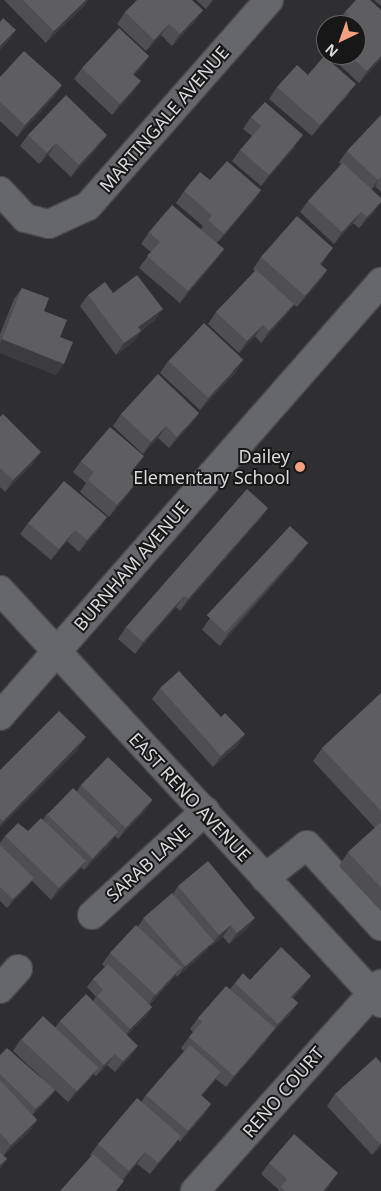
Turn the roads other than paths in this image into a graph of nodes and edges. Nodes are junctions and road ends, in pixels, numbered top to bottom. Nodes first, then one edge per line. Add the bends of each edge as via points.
1 (269, 0) edge
2 (0, 191) edge
3 (381, 282) edge
4 (0, 590) edge
5 (56, 652) junction
6 (0, 716) edge
7 (205, 811) junction
8 (265, 878) junction
9 (92, 915) dead end
10 (381, 926) edge
11 (18, 969) dead end
12 (0, 989) edge
13 (378, 993) edge
14 (195, 1191) edge

1 - 2 street, MARTINGALE AVENUE via 88,206 70,218 49,224 25,218
3 - 5 street, BURNHAM AVENUE
4 - 5 street, EAST RENO AVENUE
5 - 6 street, BURNHAM AVENUE
5 - 7 street, EAST RENO AVENUE
7 - 8 street, EAST RENO AVENUE
7 - 9 street, SARAB LANE
8 - 10 street via 307,845
8 - 13 street, EAST RENO AVENUE
11 - 12 street
13 - 14 street, RENO COURT

